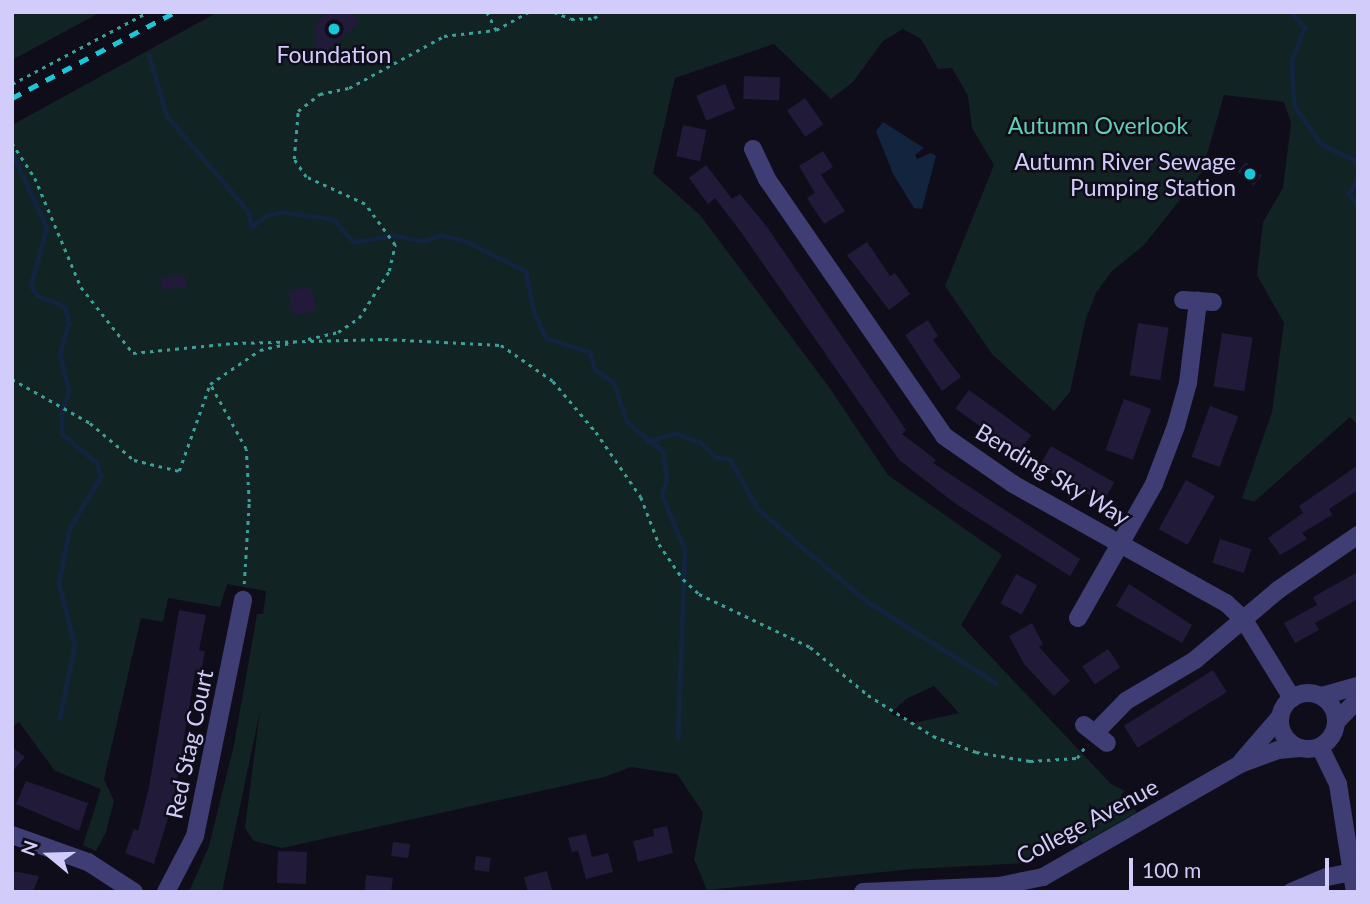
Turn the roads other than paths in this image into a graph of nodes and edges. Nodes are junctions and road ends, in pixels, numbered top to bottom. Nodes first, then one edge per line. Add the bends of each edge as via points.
1 (753, 149) dead end
2 (1198, 301) dead end
3 (1358, 535) edge
4 (1122, 543) junction
5 (243, 600) road end
6 (1079, 618) dead end
7 (1244, 620) junction
8 (1358, 686) edge
9 (1322, 696) junction
10 (1292, 698) junction
11 (1358, 699) edge
12 (1280, 717) junction
13 (1337, 722) junction
14 (1095, 734) road end
15 (1320, 747) junction
16 (1300, 748) junction
17 (1240, 764) junction
18 (12, 835) edge
19 (1353, 872) junction
20 (134, 892) edge
21 (166, 892) edge
22 (863, 892) edge
23 (1292, 892) edge
24 (1355, 892) edge

1 - 4 street, Bending Sky Way via 766,179 944,436 981,465
2 - 4 street via 1188,383 1176,426 1154,484
3 - 7 street via 1278,590
4 - 6 street
4 - 7 street, Bending Sky Way via 1198,584
5 - 21 street, Red Stag Court via 195,836
7 - 10 street, Bending Sky Way
7 - 14 street via 1195,660 1126,701
8 - 9 street
9 - 10 street via 1305,693
9 - 13 street via 1330,702
10 - 12 street, College Avenue
11 - 13 street
12 - 16 street via 1282,730
12 - 17 street, College Avenue
13 - 15 street via 1335,732
15 - 16 street, College Avenue
15 - 19 street via 1338,784
16 - 17 street, College Avenue via 1278,750
17 - 22 street, College Avenue via 1043,877 999,886
18 - 20 street via 88,862
19 - 23 street
19 - 24 street

